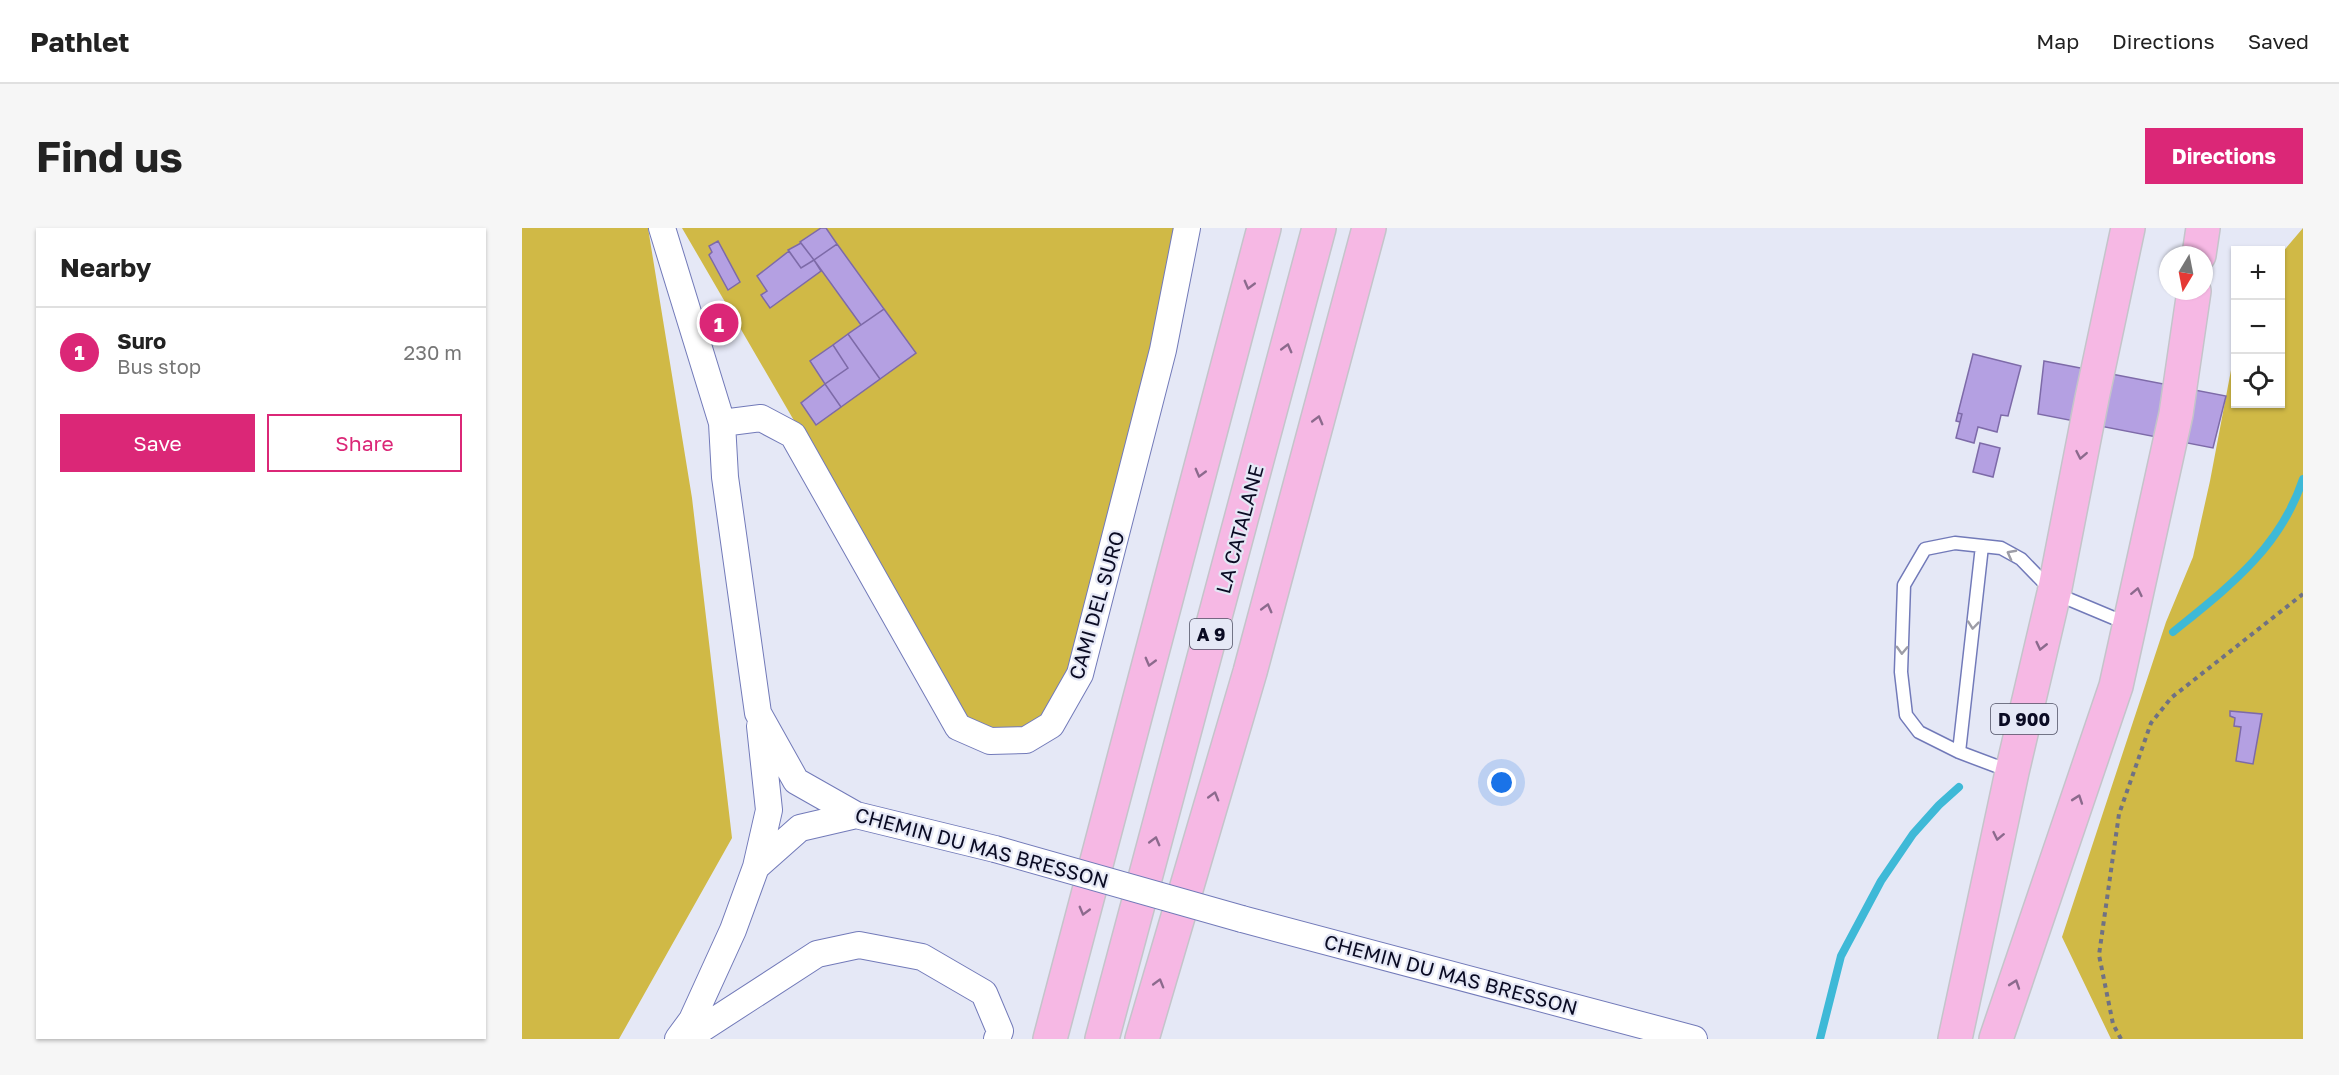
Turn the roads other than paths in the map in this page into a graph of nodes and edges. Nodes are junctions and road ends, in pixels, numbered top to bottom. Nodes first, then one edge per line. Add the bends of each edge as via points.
1 (662, 228) edge
2 (1187, 228) edge
3 (1264, 228) edge
4 (1319, 228) edge
5 (1369, 228) edge
6 (2116, 228) edge
7 (2128, 228) edge
8 (2188, 228) edge
9 (2203, 228) edge
10 (2187, 246) edge
11 (2200, 246) edge
12 (2183, 300) edge
13 (2193, 300) edge
14 (2092, 398) junction
15 (2176, 414) junction
16 (722, 423) junction
17 (1982, 546) junction
18 (2054, 593) junction
19 (2130, 625) junction
20 (758, 713) junction
21 (1959, 752) junction
22 (2012, 772) junction
23 (856, 815) junction
24 (756, 867) junction
25 (678, 1039) edge
26 (686, 1039) edge
27 (997, 1039) edge
28 (1050, 1039) edge
29 (1102, 1039) edge
30 (1142, 1039) edge
31 (1694, 1039) edge
32 (1955, 1039) edge
33 (1996, 1039) edge

1 - 16 street, CHEMIN DU MAS BRESSON
2 - 16 street, CAMI DEL SURO via 1163,350 1080,674 1051,725 1026,740 990,741 958,727 793,435 761,418
3 -> 28 highway, A 9
29 -> 4 highway, LA CATALANE / A 9
30 -> 5 highway via 1250,672
6 - 14 highway
7 - 14 highway
8 - 10 highway
9 - 11 highway
12 - 15 highway
13 - 15 highway
14 -> 18 highway, D 900
19 -> 15 highway
16 - 20 street, CHEMIN DU MAS BRESSON via 725,477
18 -> 17 lane via 2021,559 2001,548
17 -> 21 lane
17 -> 21 lane via 1954,543 1925,549 1904,585 1901,672 1906,715 1919,732
18 - 19 lane
18 -> 22 highway, D 900
33 -> 19 highway via 2116,686
20 - 23 street, CHEMIN DU MAS BRESSON via 796,781
20 - 24 street via 769,810
21 - 22 lane
22 -> 32 highway, D 900
23 - 24 street via 800,828
23 - 31 street, CHEMIN DU MAS BRESSON, bridge
24 - 25 street via 733,930 692,1020
26 - 27 street via 817,954 859,945 922,957 984,993 1000,1031

